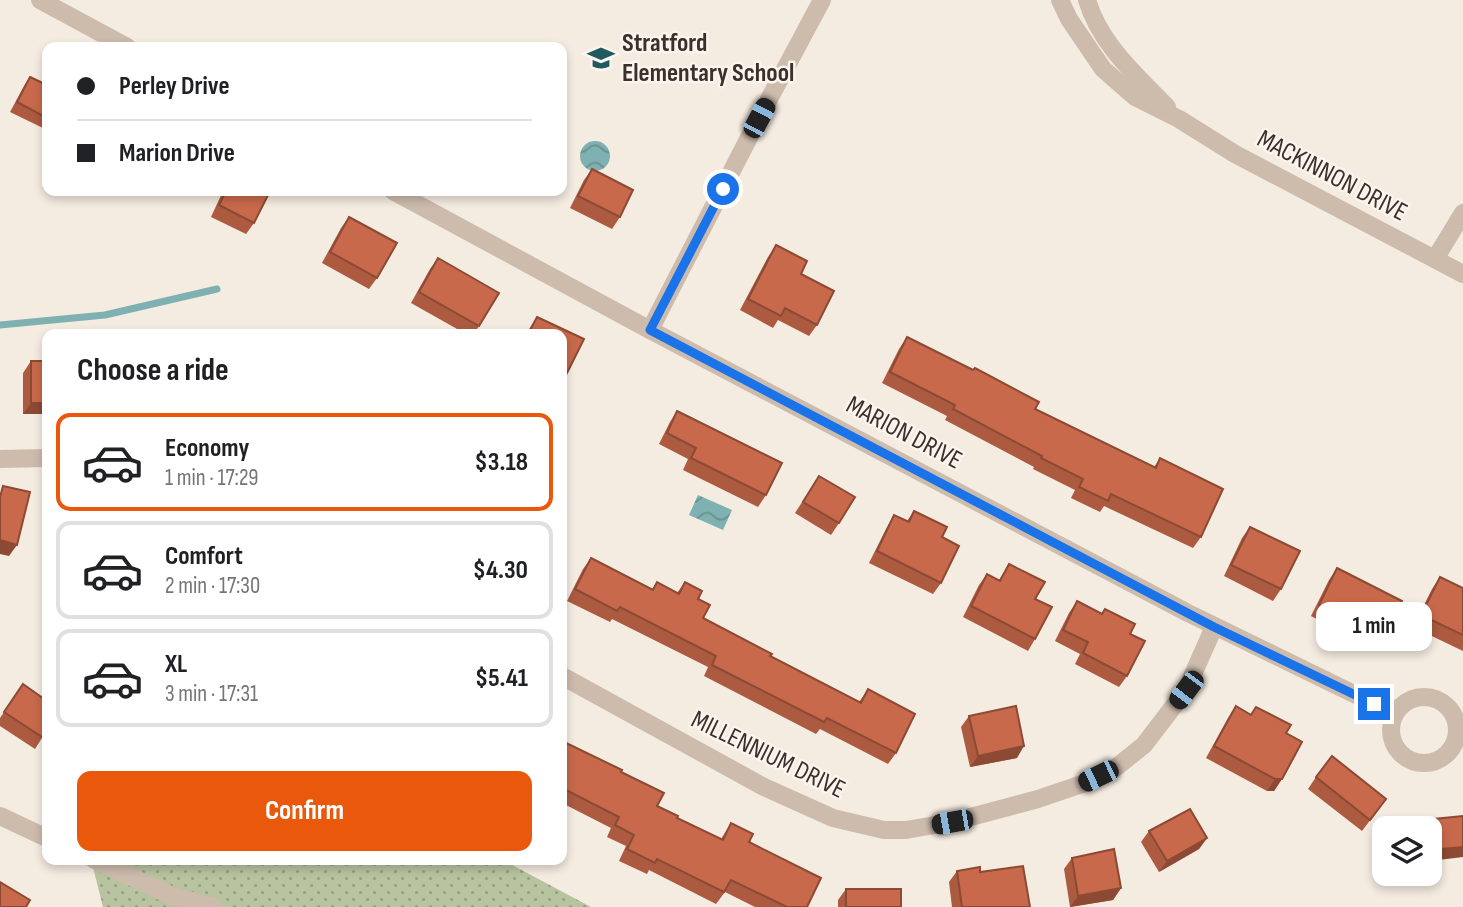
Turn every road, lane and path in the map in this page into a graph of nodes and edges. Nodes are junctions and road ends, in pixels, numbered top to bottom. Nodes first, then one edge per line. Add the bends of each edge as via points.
1 (40, 0) edge
2 (822, 0) edge
3 (1060, 0) edge
4 (1087, 0) edge
5 (814, 8) edge
6 (118, 42) edge
7 (1179, 119) junction
8 (402, 196) edge
9 (1463, 213) edge
10 (1434, 259) junction
11 (1463, 274) edge
12 (650, 330) junction
13 (42, 458) edge
14 (0, 459) edge
15 (1214, 627) junction
16 (567, 679) edge
17 (1395, 714) dead end
18 (0, 816) edge
19 (42, 836) edge
20 (106, 865) edge
21 (214, 907) edge

1 - 6 street
2 - 5 street
3 - 7 street, MACKINNON DRIVE via 1103,69 1135,97
4 - 7 street, MACKINNON DRIVE via 1107,42
5 - 12 street
7 - 10 street, MACKINNON DRIVE via 1235,154
8 - 12 street, MARION DRIVE
9 - 10 street
10 - 11 street, MACKINNON DRIVE
12 - 15 street, MARION DRIVE
13 - 14 street
15 - 16 street, MILLENNIUM DRIVE via 1186,690 1144,745 1114,769 1038,799 906,830 884,830 833,818 764,787
15 - 17 street, MARION DRIVE
18 - 19 street
20 - 21 street via 172,896

